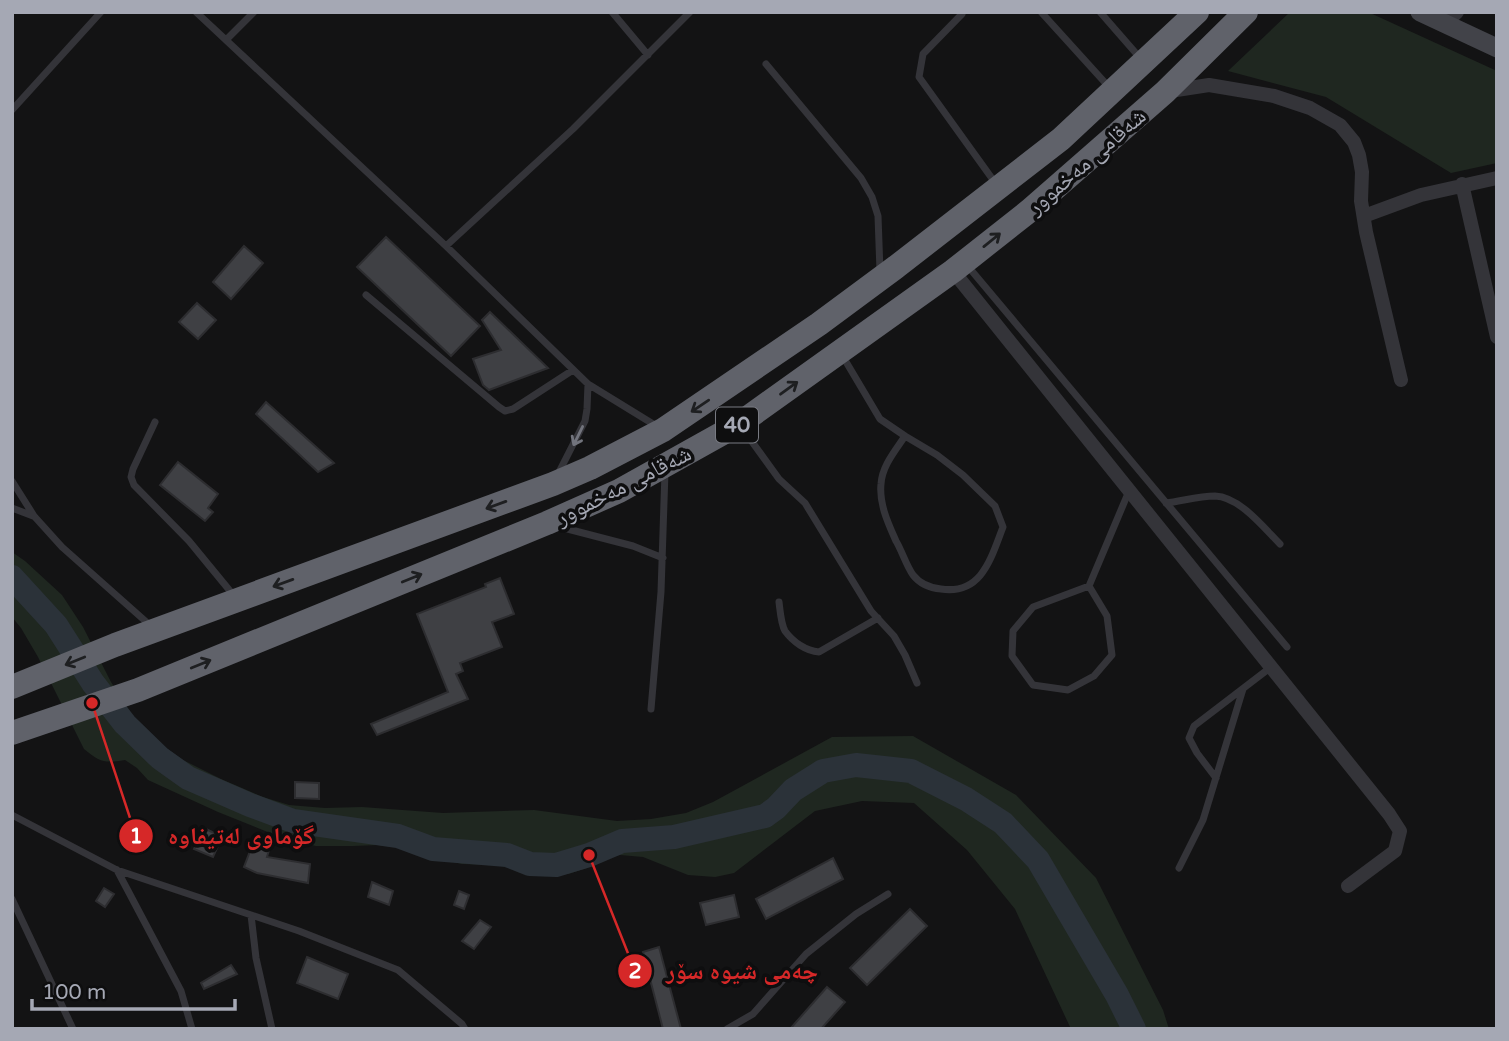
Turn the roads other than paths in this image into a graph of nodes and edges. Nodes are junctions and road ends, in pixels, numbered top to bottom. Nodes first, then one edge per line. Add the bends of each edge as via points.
1 (101, 12) edge
2 (196, 12) edge
3 (254, 12) edge
4 (612, 12) edge
5 (690, 12) edge
6 (1041, 12) edge
7 (1100, 12) edge
8 (1197, 12) edge
9 (1246, 12) edge
10 (1420, 12) edge
11 (962, 14) dead end
12 (1451, 18) edge
13 (226, 40) junction
14 (1497, 48) edge
15 (648, 55) junction
16 (1144, 63) junction
17 (766, 64) dead end
18 (1113, 92) junction
19 (1165, 92) junction
20 (12, 110) edge
21 (1497, 178) edge
22 (1462, 184) junction
23 (998, 187) junction
24 (1364, 216) junction
25 (446, 246) junction
26 (958, 267) junction
27 (881, 279) junction
28 (366, 295) dead end
29 (819, 324) junction
30 (1497, 337) edge
31 (840, 351) junction
32 (573, 370) junction
33 (1401, 380) dead end
34 (588, 384) junction
35 (155, 422) dead end
36 (739, 424) junction
37 (663, 430) junction
38 (905, 436) junction
39 (666, 467) junction
40 (12, 481) edge
41 (553, 484) junction
42 (1129, 491) junction
43 (1166, 503) junction
44 (12, 508) edge
45 (34, 516) junction
46 (547, 523) junction
47 (1280, 544) dead end
48 (663, 558) junction
49 (1089, 586) junction
50 (238, 600) junction
51 (779, 602) dead end
52 (877, 618) junction
53 (155, 630) junction
54 (1287, 647) dead end
55 (1272, 667) junction
56 (917, 683) dead end
57 (12, 687) edge
58 (1243, 689) junction
59 (651, 709) dead end
60 (12, 733) edge
61 (1216, 778) junction
62 (12, 815) edge
63 (1179, 868) dead end
64 (117, 870) junction
65 (1348, 886) dead end
66 (888, 894) dead end
67 (12, 900) edge
68 (251, 915) junction
69 (73, 1029) edge
70 (192, 1029) edge
71 (272, 1029) edge
72 (465, 1029) edge
73 (727, 1029) edge

1 - 20 lane
2 - 13 lane
3 - 13 lane
4 - 15 lane
5 - 15 lane
6 - 18 lane
7 - 16 lane
8 - 16 highway, شەقامی مەخموور
9 - 19 highway, شەقامی مەخموور / 40
10 - 12 main road
11 - 23 lane via 923,54 919,77
12 - 14 main road
13 - 25 lane
15 - 25 lane
16 - 18 highway, شەقامی مەخموور
17 - 27 lane via 872,197 878,216
18 - 23 highway, شەقامی مەخموور / 40
19 - 24 street via 1209,85 1234,88 1310,108 1340,125 1359,155
26 -> 19 highway, شەقامی مەخموور / 40
21 - 22 street
22 - 24 street
22 - 30 street
23 - 27 highway, شەقامی مەخموور / 40
24 - 33 street
25 - 32 lane
26 - 31 highway, شەقامی مەخموور / 40
26 - 42 street
26 - 43 lane
27 - 29 highway, شەقامی مەخموور / 40
28 - 32 lane via 505,411
29 - 31 highway
29 -> 37 highway, شەقامی مەخموور / 40
36 -> 31 highway, شەقامی مەخموور / 40
31 - 38 lane via 880,419
32 - 34 lane
34 - 37 lane
34 -> 41 lane via 585,421
35 - 50 lane via 133,469 134,485
36 - 39 highway, شەقامی مەخموور / 40
36 - 52 lane via 779,478 805,503
37 - 41 highway, شەقامی مەخموور / 40
38 - 38 lane via 881,480 880,498 891,530 914,576 929,588 950,590 974,583 990,563 1003,527 995,506 963,475
39 - 46 highway, شەقامی مەخموور / 40
39 - 48 lane
40 - 45 lane
41 -> 50 highway, شەقامی مەخموور / 40
42 - 49 lane
42 - 55 street
43 - 47 lane via 1217,496 1231,501 1248,511
43 - 54 lane
44 - 45 lane
45 - 53 lane
46 - 48 lane
60 -> 46 highway, شەقامی مەخموور / 40 via 138,690
48 - 59 lane
49 - 49 lane via 1107,616 1112,655 1094,676 1068,690 1033,685 1012,656 1013,631 1033,607
50 - 53 highway, شەقامی مەخموور / 40
51 - 52 lane via 784,629 810,651 819,652
52 - 56 lane via 894,636
53 -> 57 highway, شەقامی مەخموور / 40
55 - 58 lane
55 - 65 street via 1400,831 1395,851
58 - 61 lane
58 - 61 lane via 1194,726 1189,738
61 - 63 lane via 1203,820
62 - 64 lane
64 - 68 lane
64 - 70 lane via 181,991
66 - 73 lane via 806,954 753,1014
67 - 69 lane
68 - 71 lane
68 - 72 lane via 398,970

